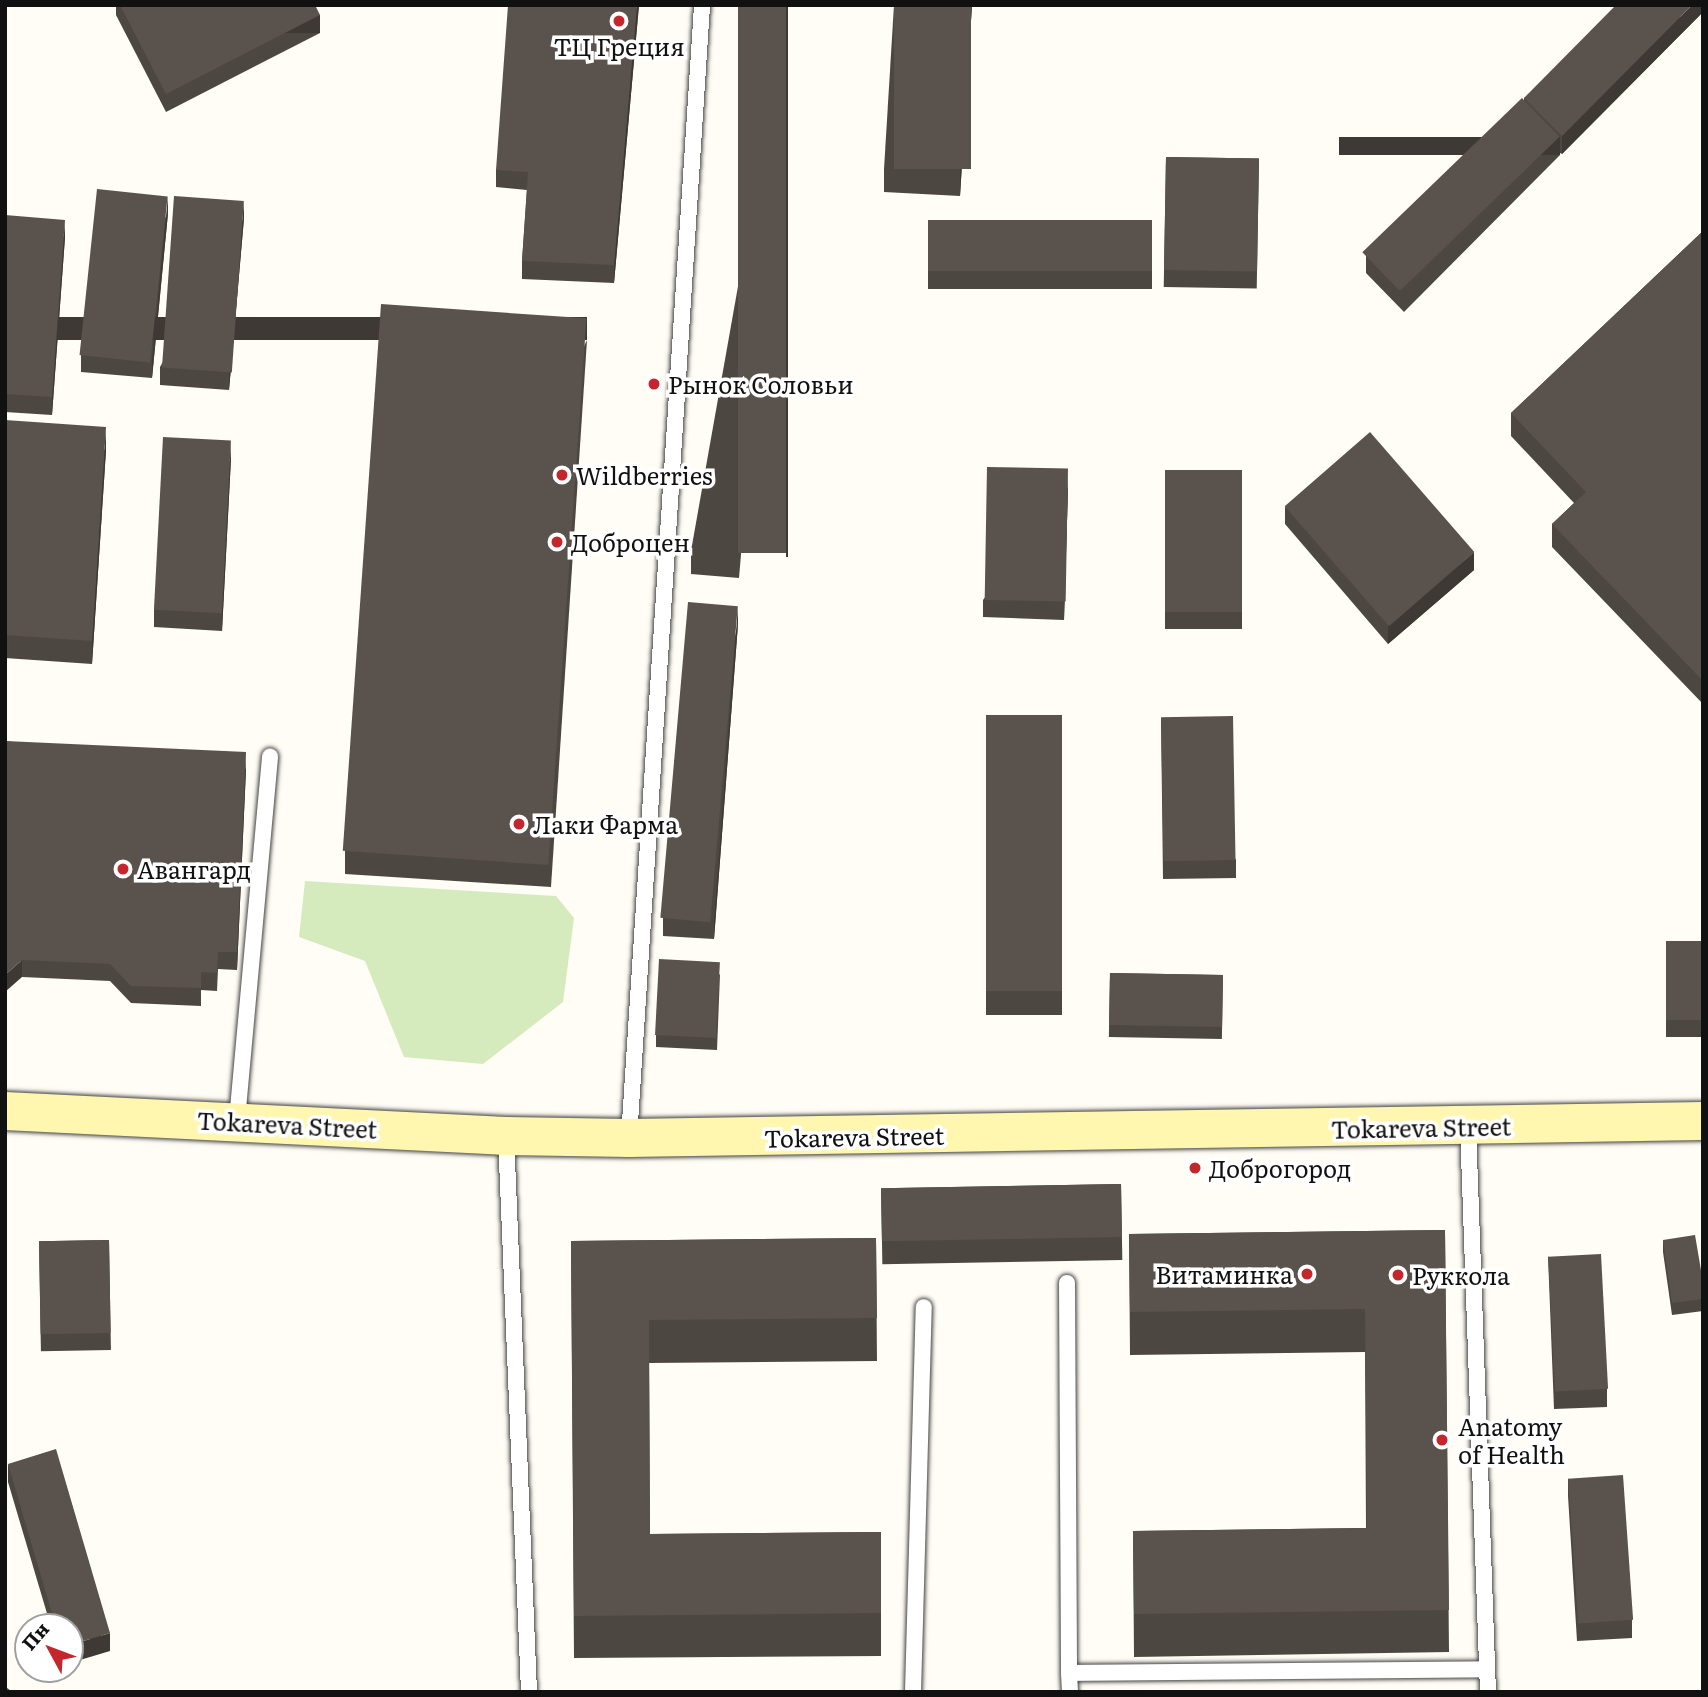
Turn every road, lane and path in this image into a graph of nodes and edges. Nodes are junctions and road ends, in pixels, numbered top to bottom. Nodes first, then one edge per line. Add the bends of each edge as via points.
1 (702, 5) edge
2 (270, 756) dead end
3 (5, 1111) edge
4 (237, 1120) junction
5 (1703, 1121) edge
6 (1468, 1126) junction
7 (506, 1136) junction
8 (629, 1138) junction
9 (1067, 1283) dead end
10 (924, 1307) dead end
11 (1487, 1668) junction
12 (1069, 1673) junction
13 (529, 1692) edge
14 (913, 1692) edge
15 (1070, 1692) edge
16 (1488, 1692) edge

1 - 8 lane
2 - 4 lane
3 - 4 street, Tokareva Street
4 - 7 street, Tokareva Street
5 - 6 street, Tokareva Street
6 - 8 street, Tokareva Street
6 - 11 lane
7 - 8 street, Tokareva Street
7 - 13 lane
9 - 12 lane
10 - 14 lane
11 - 12 lane
11 - 16 lane
12 - 15 lane

